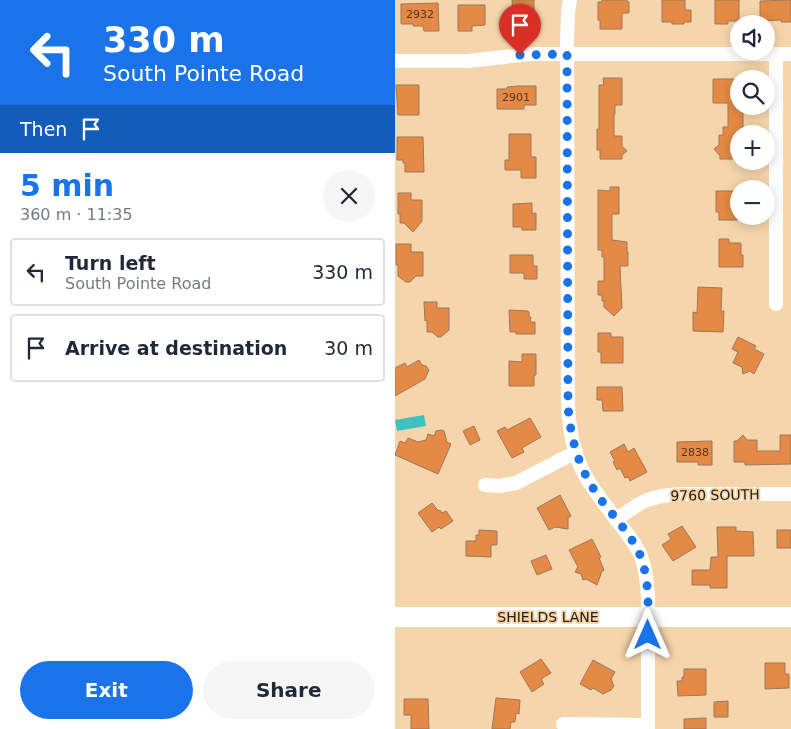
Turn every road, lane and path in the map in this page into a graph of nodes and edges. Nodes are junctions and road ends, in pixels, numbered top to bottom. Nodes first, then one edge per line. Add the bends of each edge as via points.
1 (570, 0) edge
2 (567, 54) junction
3 (776, 54) junction
4 (791, 54) edge
5 (395, 61) edge
6 (777, 304) dead end
7 (575, 452) junction
8 (485, 485) dead end
9 (791, 494) edge
10 (616, 520) junction
11 (395, 617) edge
12 (648, 617) junction
13 (791, 617) edge
14 (563, 724) dead end
15 (648, 727) edge

1 - 2 street
2 - 3 street
2 - 5 street via 531,54 468,61
2 - 7 street via 568,406
3 - 4 street
3 - 6 street
7 - 8 street via 516,483
7 - 10 street via 591,485
9 - 10 street, 9760 SOUTH via 665,495 639,503
10 - 12 street via 640,555 646,576
11 - 12 main road, SHIELDS LANE
12 - 13 main road, SHIELDS LANE
12 - 15 street
14 - 15 street

